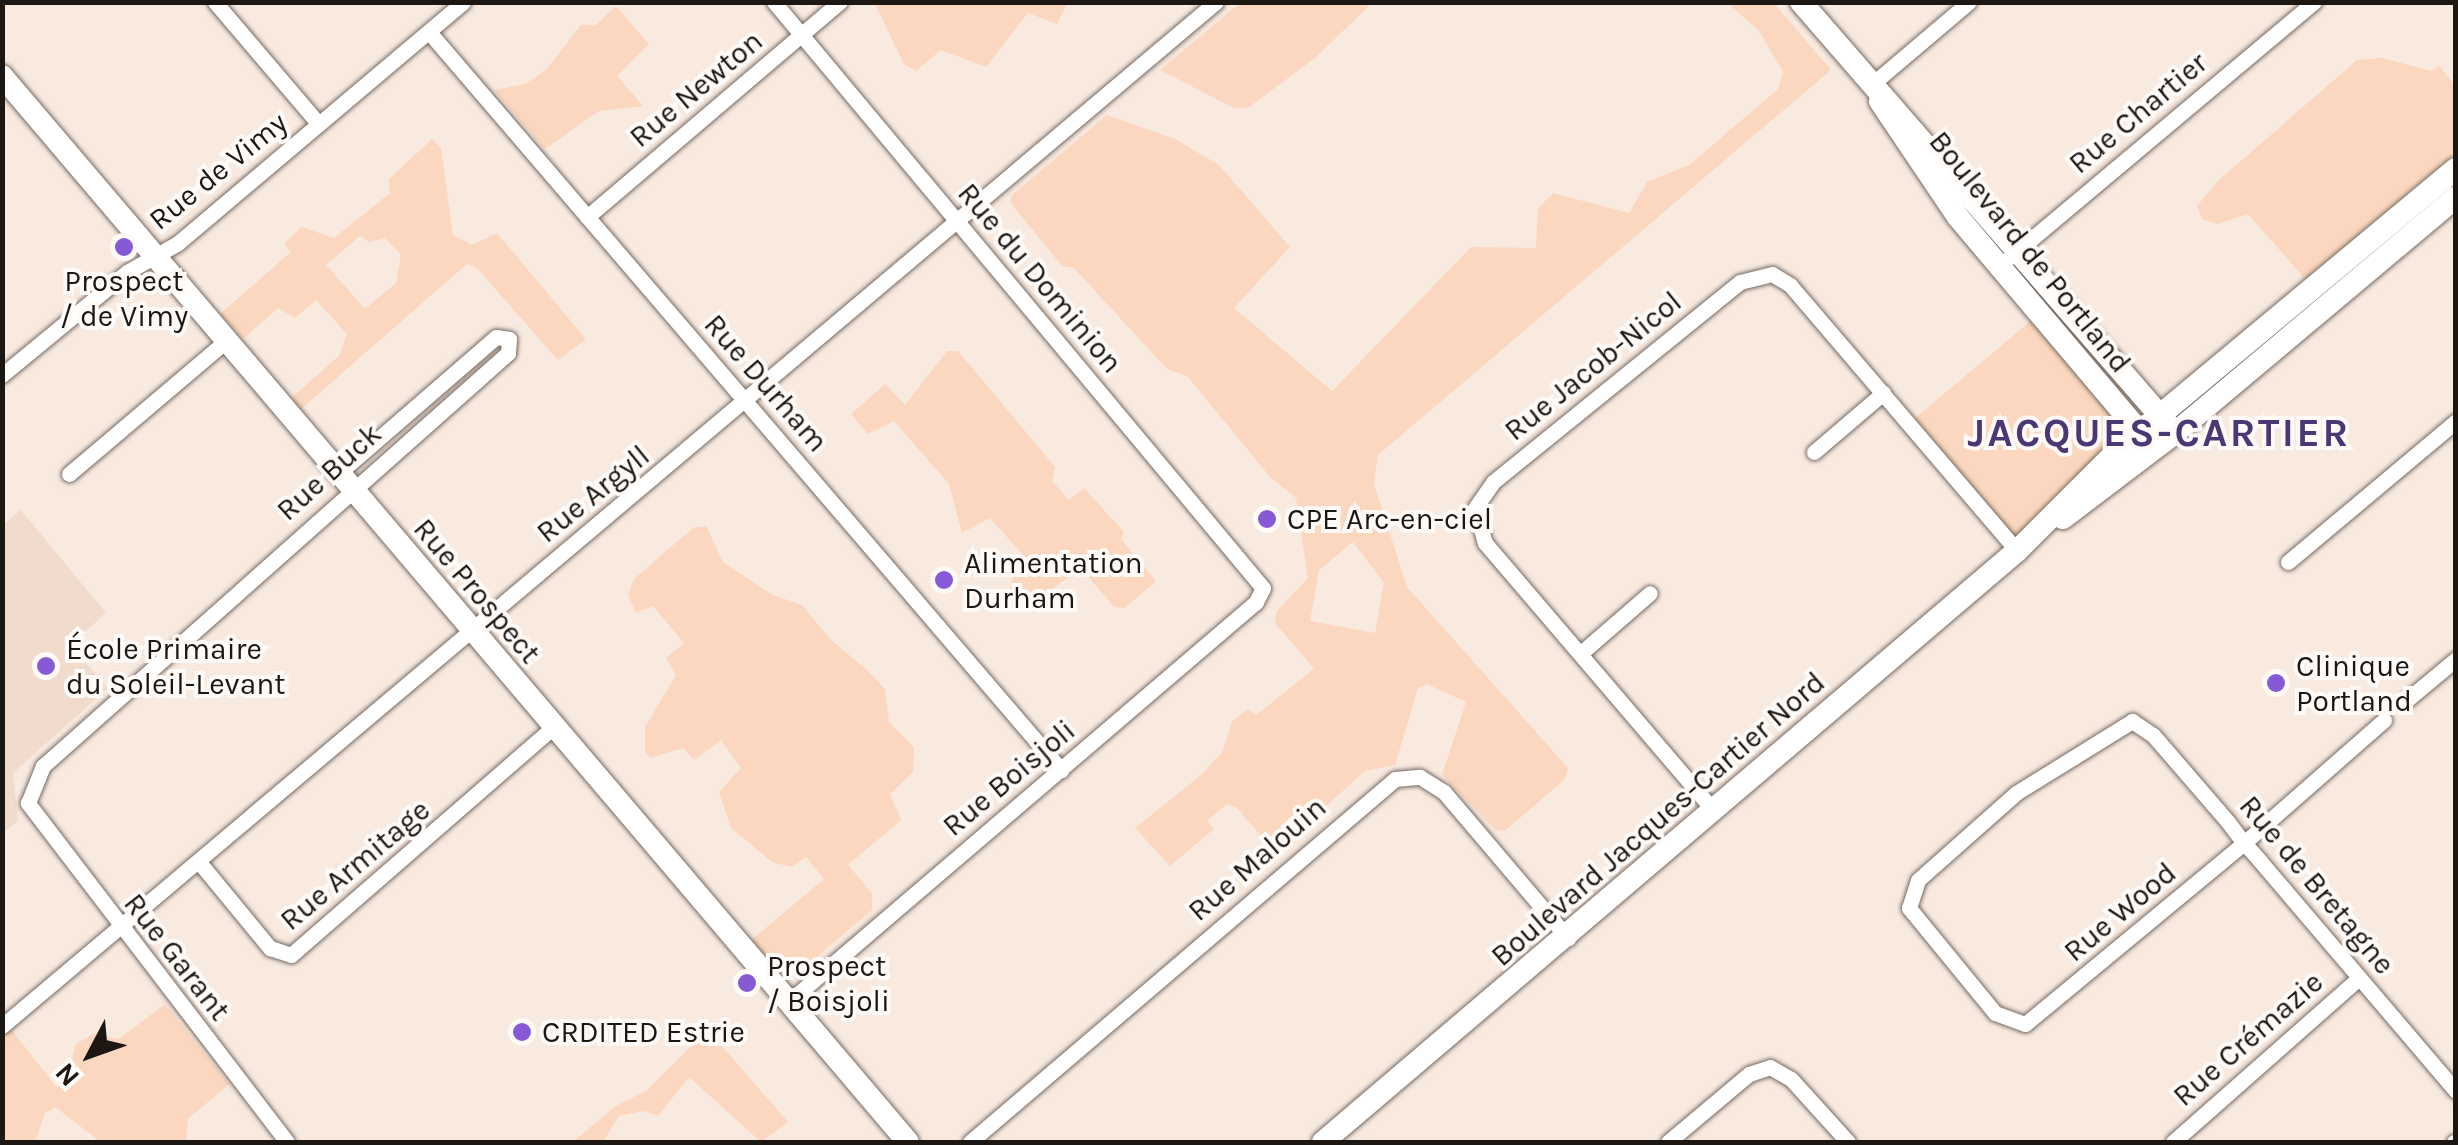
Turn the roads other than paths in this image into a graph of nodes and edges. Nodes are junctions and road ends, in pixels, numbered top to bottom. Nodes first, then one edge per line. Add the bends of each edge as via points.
1 (215, 2) edge
2 (464, 2) edge
3 (774, 2) edge
4 (840, 2) edge
5 (1216, 2) edge
6 (1801, 2) edge
7 (1969, 2) edge
8 (2314, 2) edge
9 (429, 32) junction
10 (801, 36) junction
11 (2, 76) edge
12 (1871, 85) junction
13 (319, 124) junction
14 (2456, 169) edge
15 (2456, 198) edge
16 (587, 217) junction
17 (956, 222) junction
18 (2019, 250) junction
19 (155, 256) junction
20 (1999, 266) junction
21 (226, 340) junction
22 (2, 375) edge
23 (1883, 394) junction
24 (746, 403) junction
25 (2456, 422) edge
26 (2168, 425) junction
27 (2147, 441) junction
28 (1814, 452) dead end
29 (69, 474) dead end
30 (345, 481) junction
31 (2024, 545) junction
32 (2288, 562) dead end
33 (1263, 588) joint
34 (1650, 593) dead end
35 (471, 630) junction
36 (1581, 653) junction
37 (2456, 659) edge
38 (2408, 698) dead end
39 (2384, 720) dead end
40 (554, 728) junction
41 (1061, 770) junction
42 (28, 803) joint
43 (1714, 811) junction
44 (2244, 842) junction
45 (199, 862) junction
46 (1910, 897) joint
47 (120, 929) junction
48 (1568, 938) junction
49 (2360, 978) junction
50 (786, 1004) junction
51 (2, 1026) edge
52 (2456, 1092) edge
53 (288, 1142) edge
54 (908, 1142) edge
55 (970, 1142) edge
56 (1322, 1142) edge
57 (1668, 1142) edge
58 (1848, 1142) edge
59 (2172, 1142) edge

1 - 13 street
2 - 9 street, Rue de Vimy
3 - 10 street, Rue du Dominion
4 - 10 street, Rue Newton
5 - 17 street, Rue Argyll
6 - 12 street, Boulevard de Portland
7 - 12 street
8 - 18 street, Rue Chartier
9 - 13 street, Rue de Vimy
9 - 16 street, Rue Durham
10 - 16 street, Rue Newton
10 - 17 street, Rue du Dominion
11 - 19 street, Rue Prospect
12 - 18 street, Boulevard de Portland via 1916,127
12 - 20 street, Boulevard de Portland via 1900,138
13 - 19 street, Rue de Vimy
14 - 26 street, Boulevard Jacques-Cartier Nord
15 - 26 street, Boulevard Jacques-Cartier Nord
16 - 24 street, Rue Durham
17 - 24 street, Rue Argyll
17 - 33 street, Rue du Dominion
18 - 20 street, Rue Chartier
18 - 26 street, Boulevard de Portland
19 - 21 street, Rue Prospect
19 - 22 street, Rue de Vimy
20 - 27 street, Boulevard de Portland
21 - 29 street
21 - 30 street, Rue Prospect
23 - 28 street
23 - 31 street, Rue Jacob-Nicol
23 - 36 street, Rue Jacob-Nicol via 1790,285 1772,274 1755,274 1492,482 1475,508 1478,530
24 - 35 street, Rue Argyll
24 - 41 street, Rue Durham
25 - 32 street
26 - 27 street, Boulevard Jacques-Cartier Nord
27 - 31 street, Boulevard Jacques-Cartier Nord
30 - 30 street, Rue Buck via 508,353 509,339 496,338
30 - 35 street, Rue Prospect
30 - 42 street, Rue Buck via 43,766
31 - 43 street, Boulevard Jacques-Cartier Nord
33 - 41 street, Rue Boisjoli via 1256,602
34 - 36 street
35 - 40 street, Rue Prospect
35 - 45 street, Rue Argyll
36 - 43 street, Rue Jacob-Nicol
37 - 38 street
39 - 44 street, Rue Wood
40 - 45 street, Rue Armitage via 290,955 270,948
40 - 50 street, Rue Prospect
41 - 50 street, Rue Boisjoli
42 - 47 street, Rue Garant
43 - 48 street, Boulevard Jacques-Cartier Nord
44 - 46 street, Rue de Bretagne via 2153,736 2132,721 2033,780 1918,880
44 - 46 street, Rue Wood via 2025,1024 1995,1013 1914,918
44 - 49 street, Rue de Bretagne
45 - 47 street, Rue Argyll
47 - 51 street, Rue Argyll
47 - 53 street, Rue Garant
48 - 55 street, Rue Malouin via 1444,792 1420,777 1395,779
48 - 56 street, Boulevard Jacques-Cartier Nord
49 - 52 street, Rue de Bretagne
49 - 59 street, Rue Crémazie
50 - 54 street, Rue Prospect
57 - 58 street via 1749,1074 1770,1068 1791,1079

